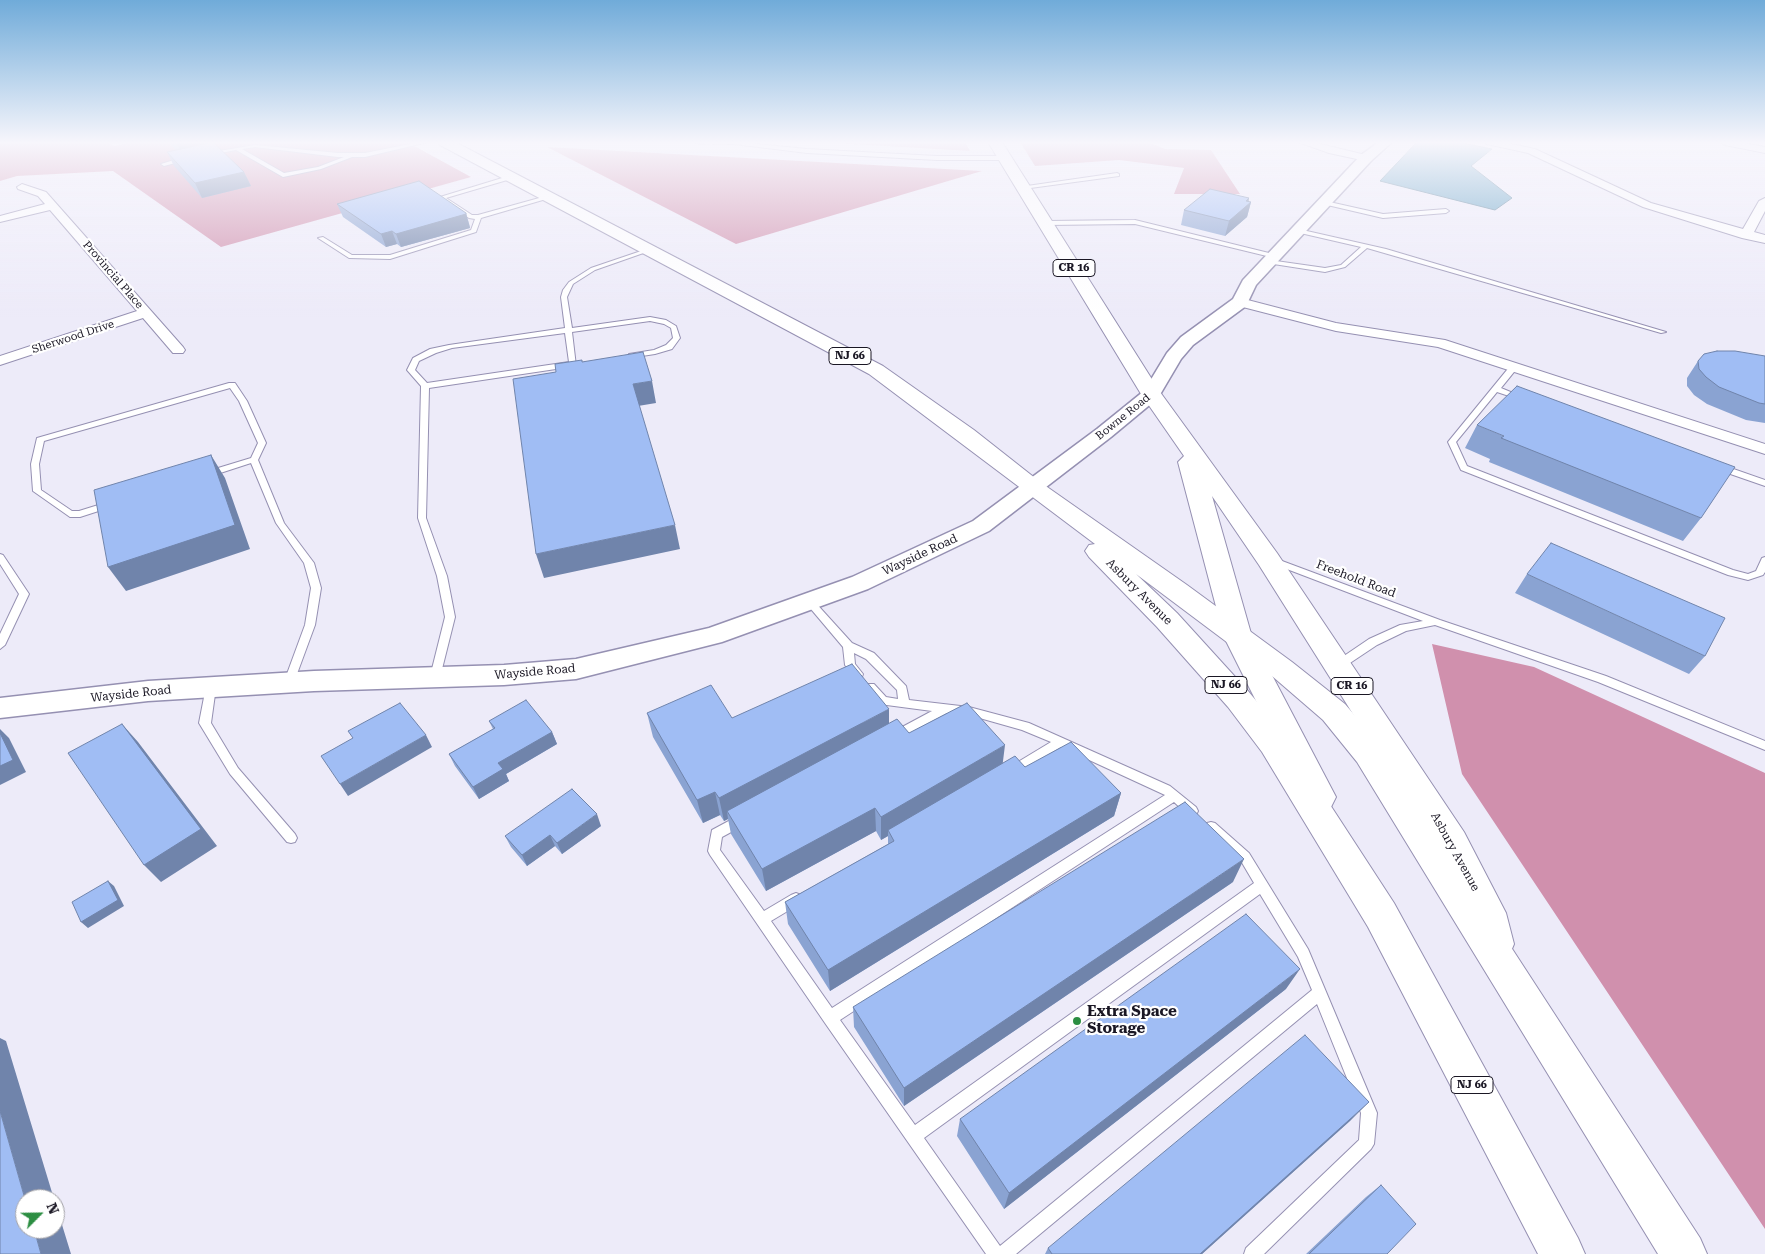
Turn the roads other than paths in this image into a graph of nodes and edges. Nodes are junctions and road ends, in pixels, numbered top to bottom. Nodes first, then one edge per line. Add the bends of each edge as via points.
1 (47, 201) edge
2 (446, 201) edge
3 (537, 201) edge
4 (557, 201) edge
5 (1032, 201) edge
6 (1637, 201) edge
7 (1765, 201) edge
8 (1326, 202) joint
9 (52, 206) junction
10 (1446, 211) dead end
11 (478, 217) junction
12 (0, 219) edge
13 (1046, 223) junction
14 (1298, 231) junction
15 (1746, 235) junction
16 (321, 238) dead end
17 (1765, 239) edge
18 (1366, 246) junction
19 (649, 250) junction
20 (1272, 259) junction
21 (1240, 302) junction
22 (146, 313) junction
23 (568, 330) junction
24 (1663, 332) dead end
25 (178, 350) dead end
26 (628, 356) edge
27 (0, 361) edge
28 (582, 363) edge
29 (573, 364) junction
30 (1514, 368) junction
31 (425, 386) junction
32 (1496, 389) junction
33 (1151, 394) junction
34 (1533, 402) edge
35 (1173, 426) junction
36 (1765, 449) edge
37 (254, 460) junction
38 (1709, 464) edge
39 (199, 477) edge
40 (1765, 483) edge
41 (1032, 487) junction
42 (117, 502) edge
43 (0, 558) edge
44 (1268, 559) junction
45 (1765, 560) edge
46 (810, 602) junction
47 (1436, 622) junction
48 (1238, 637) junction
49 (0, 644) edge
50 (848, 646) junction
51 (434, 677) junction
52 (289, 682) junction
53 (211, 687) junction
54 (1354, 688) junction
55 (904, 704) junction
56 (0, 708) edge
57 (946, 708) junction
58 (887, 741) edge
59 (1061, 742) junction
60 (1765, 746) edge
61 (1001, 778) edge
62 (1174, 796) junction
63 (750, 815) edge
64 (290, 838) dead end
65 (1262, 885) junction
66 (805, 894) edge
67 (1381, 915) junction
68 (762, 919) junction
69 (1501, 962) junction
70 (1319, 993) junction
71 (830, 1018) junction
72 (913, 1136) junction
73 (996, 1254) edge
74 (1003, 1254) edge
75 (1252, 1254) edge
76 (1562, 1254) edge
77 (1684, 1254) edge

1 - 9 street, Provincial Place
2 - 11 lane
3 - 11 lane
4 - 19 main road, NJ 66
5 - 13 main road, Asbury Avenue / CR 16
6 - 15 street
7 - 15 street
8 - 10 lane via 1383,216
8 - 14 street, Bowne Road
9 - 12 street
9 - 22 street, Provincial Place
11 - 16 lane via 474,231 390,258 351,257
13 - 20 lane via 1135,222
13 - 33 main road, Asbury Avenue / CR 16
14 - 18 lane
14 - 20 street, Bowne Road
15 - 17 street
18 - 20 lane via 1343,266 1324,270
18 - 24 lane
19 - 23 lane via 593,270 571,283 564,297
19 - 41 main road, NJ 66 via 876,370
20 - 21 street, Bowne Road via 1249,283
21 - 30 street via 1336,327 1440,343
21 - 33 street, Bowne Road via 1187,340
22 - 25 street, Provincial Place
22 - 27 street, Sherwood Drive
23 - 26 lane via 650,319 674,327 677,338 668,347
23 - 29 lane
23 - 31 lane via 433,351 416,360 411,370
28 - 29 lane
29 - 31 lane
30 - 32 lane
30 - 36 street
31 - 51 lane via 422,518 442,576 450,617
32 - 34 lane
32 - 45 lane via 1452,442 1464,468 1730,573 1748,577 1760,574
33 - 35 main road, Asbury Avenue / CR 16
33 - 41 street, Bowne Road
35 - 44 main road, Asbury Avenue / CR 16
35 - 48 main road, Asbury Avenue / CR 16 via 1193,472
37 - 39 lane
37 - 42 lane via 262,443 232,385 40,440 35,464 38,491 70,514
37 - 52 lane via 280,523 310,563 316,588 310,625
38 - 40 lane
41 - 46 street, Wayside Road via 981,526 860,583
41 - 48 main road, Asbury Avenue / NJ 66
41 - 67 main road, Asbury Avenue / NJ 66 via 1167,620 1238,699 1273,743
43 - 49 lane via 24,594
44 - 47 lane, Freehold Road
44 - 54 main road, Asbury Avenue / CR 16
46 - 50 lane
46 - 51 street, Wayside Road via 713,636 585,667 504,676
47 - 54 lane via 1404,628 1373,642 1345,661
47 - 60 lane, Freehold Road via 1602,679
48 - 67 main road, Asbury Avenue / CR 16
48 - 69 main road, Asbury Avenue / NJ 66 via 1334,712 1368,752
50 - 55 lane via 870,656 902,689
50 - 55 lane via 850,665 883,701
51 - 52 street, Wayside Road
52 - 53 street, Wayside Road
53 - 56 street, Wayside Road
53 - 64 lane via 205,723 234,771
54 - 69 main road, Asbury Avenue / CR 16 via 1452,842 1488,913
55 - 57 lane
57 - 58 lane
57 - 59 lane via 1025,726
59 - 61 lane
59 - 62 lane via 1166,789
62 - 65 lane via 1245,857
62 - 71 lane
63 - 68 lane via 716,834 714,851
65 - 70 lane via 1303,953
65 - 72 lane
66 - 68 lane
67 - 76 main road, Asbury Avenue / NJ 66
68 - 71 lane
69 - 77 main road, Asbury Avenue / NJ 66
70 - 74 lane
70 - 75 lane via 1369,1113 1366,1144
71 - 72 lane
72 - 73 lane

